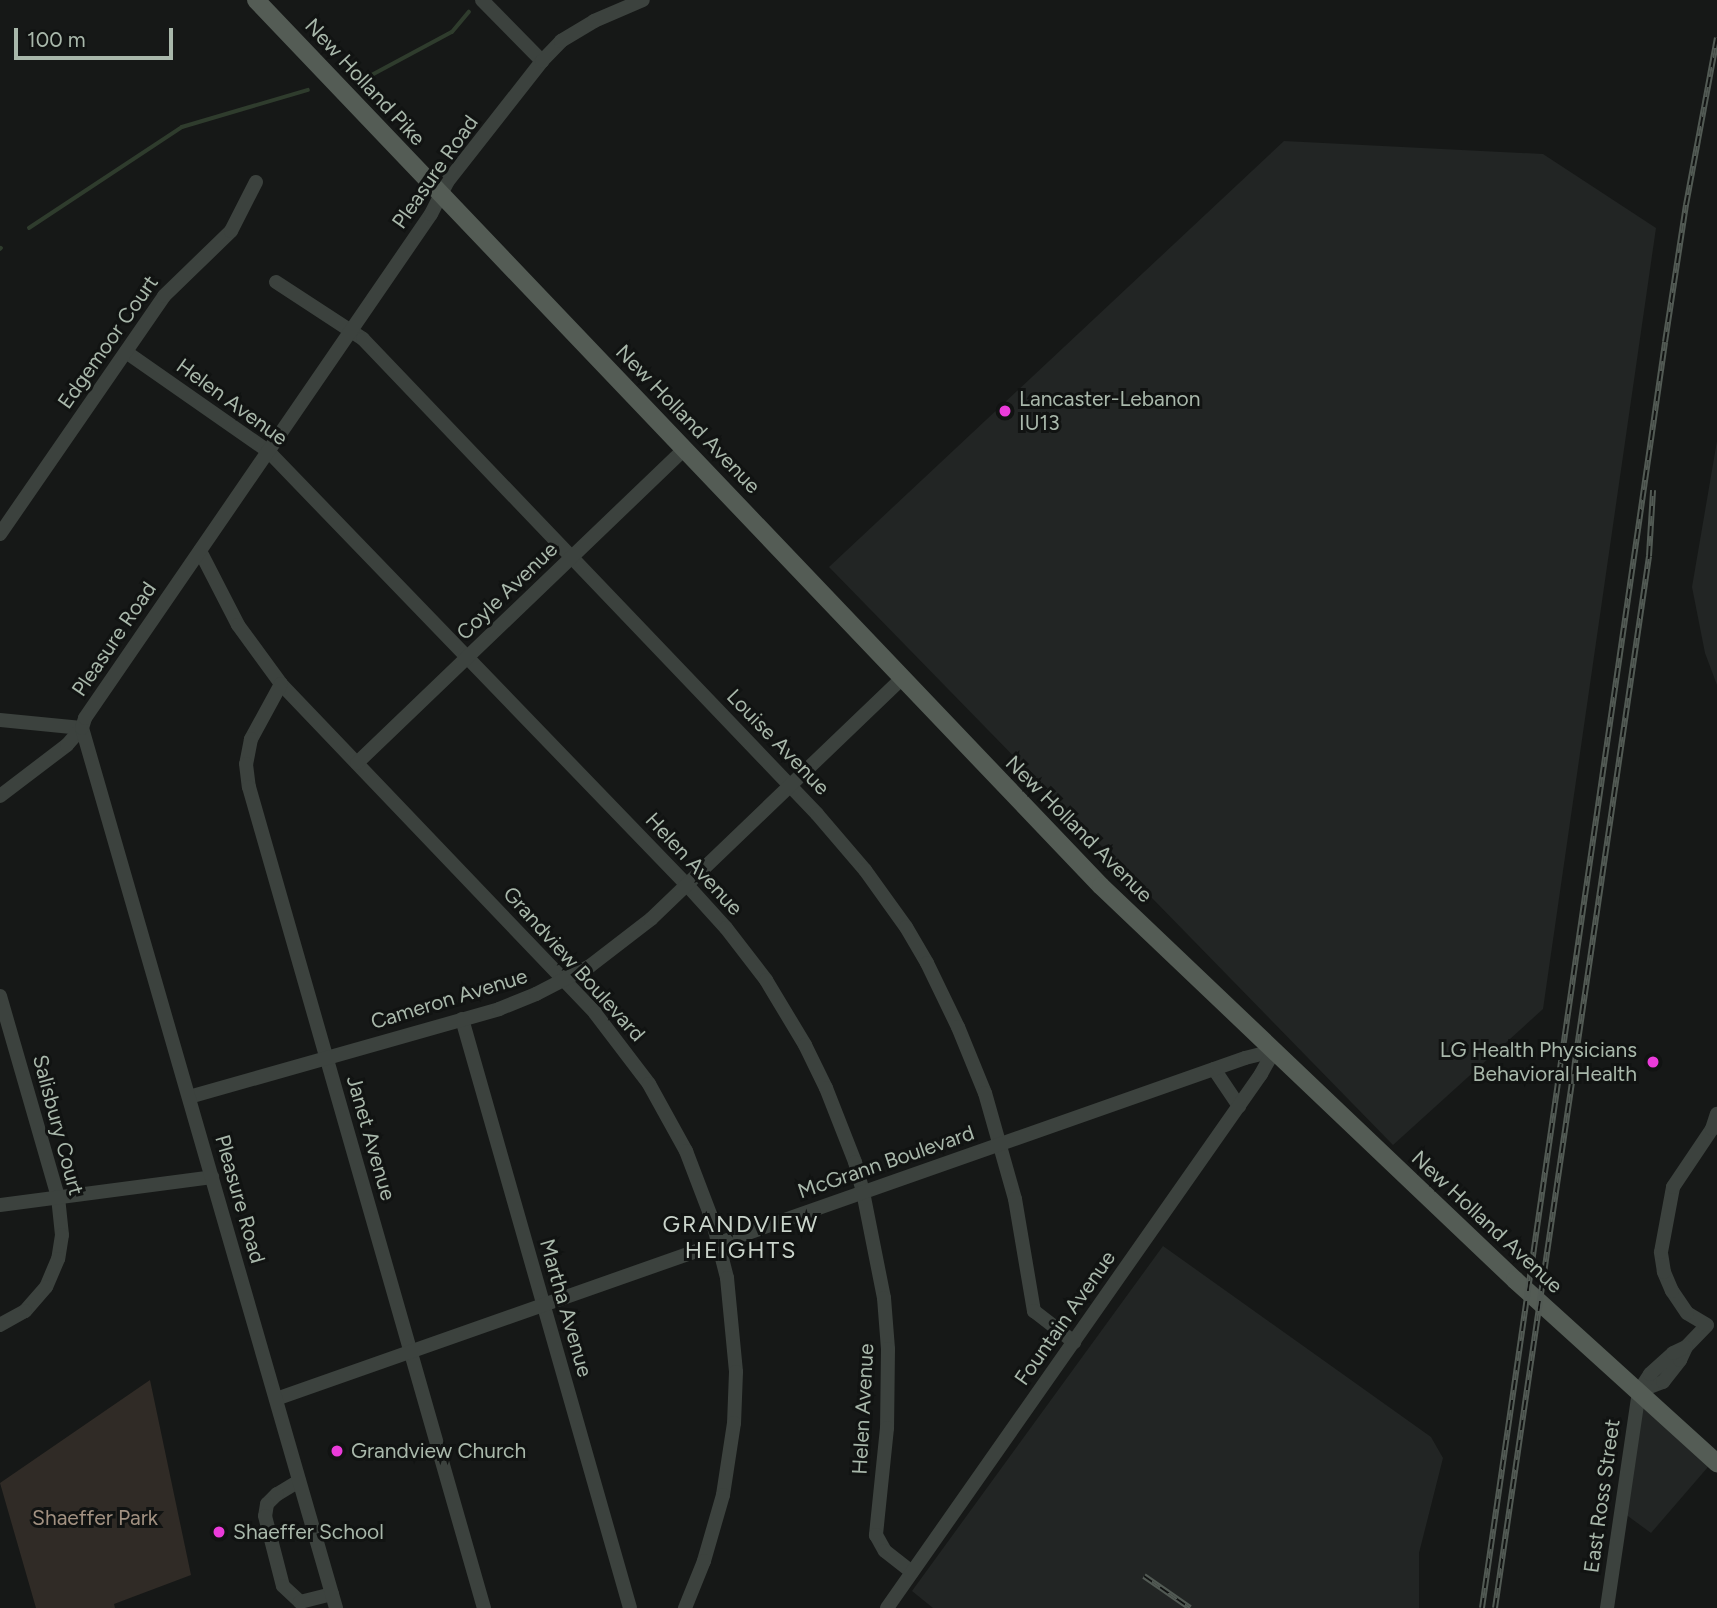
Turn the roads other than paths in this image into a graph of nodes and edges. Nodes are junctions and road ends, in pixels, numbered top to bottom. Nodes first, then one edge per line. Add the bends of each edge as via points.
1 (257, 0) edge
2 (482, 0) edge
3 (643, 0) edge
4 (542, 61) junction
5 (256, 182) dead end
6 (441, 195) junction
7 (276, 282) dead end
8 (351, 330) junction
9 (126, 352) junction
10 (685, 449) junction
11 (268, 451) junction
12 (0, 534) edge
13 (200, 551) junction
14 (572, 557) junction
15 (468, 657) junction
16 (903, 677) junction
17 (281, 684) junction
18 (0, 720) edge
19 (82, 728) junction
20 (357, 763) junction
21 (790, 785) junction
22 (0, 796) edge
23 (687, 885) junction
24 (565, 981) junction
25 (0, 996) edge
26 (462, 1019) junction
27 (1274, 1051) junction
28 (326, 1058) junction
29 (1214, 1069) junction
30 (189, 1097) junction
31 (1239, 1106) junction
32 (1717, 1114) edge
33 (1001, 1144) junction
34 (212, 1177) junction
35 (863, 1192) junction
36 (58, 1197) junction
37 (0, 1205) edge
38 (719, 1243) junction
39 (543, 1305) junction
40 (0, 1325) edge
41 (1074, 1342) junction
42 (410, 1352) junction
43 (1639, 1391) junction
44 (276, 1399) junction
45 (1717, 1463) edge
46 (299, 1481) junction
47 (912, 1572) junction
48 (334, 1601) edge
49 (484, 1608) edge
50 (630, 1608) edge
51 (685, 1608) edge
52 (887, 1608) edge
53 (1607, 1608) edge

1 - 6 main road, New Holland Pike
2 - 4 street
3 - 4 street, Pleasure Road via 571,34
4 - 6 street, Pleasure Road
5 - 9 street, Edgemoor Court via 231,231 170,288
6 - 8 street, Pleasure Road
6 - 10 main road, New Holland Avenue
7 - 8 street, Louise Avenue
8 - 11 street, Pleasure Road
8 - 14 street, Louise Avenue
9 - 11 street, Helen Avenue
9 - 12 street, Edgemoor Court
10 - 14 street, Coyle Avenue
10 - 16 main road, New Holland Avenue
11 - 13 street, Pleasure Road
11 - 15 street, Helen Avenue
13 - 17 street, Grandview Boulevard via 238,625
13 - 19 street, Pleasure Road
14 - 15 street, Coyle Avenue
14 - 21 street, Louise Avenue
15 - 20 street, Coyle Avenue
15 - 23 street, Helen Avenue
16 - 21 street, Cameron Avenue
16 - 27 main road, New Holland Avenue via 1060,845
17 - 20 street, Grandview Boulevard
17 - 28 street, Janet Avenue via 251,739 247,775
18 - 19 street
19 - 22 street via 67,745
19 - 30 street, Pleasure Road
20 - 24 street, Grandview Boulevard
21 - 23 street, Cameron Avenue
21 - 33 street, Louise Avenue via 865,870 906,927 958,1027
23 - 24 street, Cameron Avenue via 625,941
23 - 35 street, Helen Avenue via 744,951 790,1019 843,1129
24 - 26 street, Cameron Avenue
24 - 38 street, Grandview Boulevard via 614,1035 669,1117 702,1190
25 - 36 street, Salisbury Court
26 - 28 street, Cameron Avenue
26 - 39 street, Martha Avenue
27 - 29 street, McGrann Boulevard
27 - 31 street, Fountain Avenue
27 - 43 main road, New Holland Avenue
28 - 30 street, Cameron Avenue
28 - 42 street, Janet Avenue
29 - 31 street
29 - 33 street, McGrann Boulevard
30 - 34 street, Pleasure Road
31 - 41 street, Fountain Avenue
32 - 43 street via 1673,1187 1662,1243 1662,1262 1672,1291 1687,1313 1707,1325 1663,1381
33 - 35 street, McGrann Boulevard
33 - 41 street, Louise Avenue via 1021,1224 1034,1311
34 - 36 street
34 - 44 street, Pleasure Road
35 - 38 street, McGrann Boulevard
35 - 47 street, Helen Avenue via 884,1298 888,1349 887,1428 876,1535 885,1551
36 - 37 street
36 - 40 street, Salisbury Court via 62,1235 54,1272 34,1302
38 - 39 street, McGrann Boulevard
38 - 51 street, Grandview Boulevard via 735,1347 734,1423 714,1530
39 - 42 street, McGrann Boulevard
39 - 50 street, Martha Avenue
41 - 47 street, Fountain Avenue
42 - 44 street, McGrann Boulevard
42 - 49 street, Janet Avenue
43 - 45 main road, New Holland Avenue
43 - 53 street, East Ross Street
44 - 46 street, Pleasure Road
46 - 48 street, Pleasure Road
46 - 48 street via 267,1504 265,1517 283,1586 300,1602
47 - 52 street, Fountain Avenue

